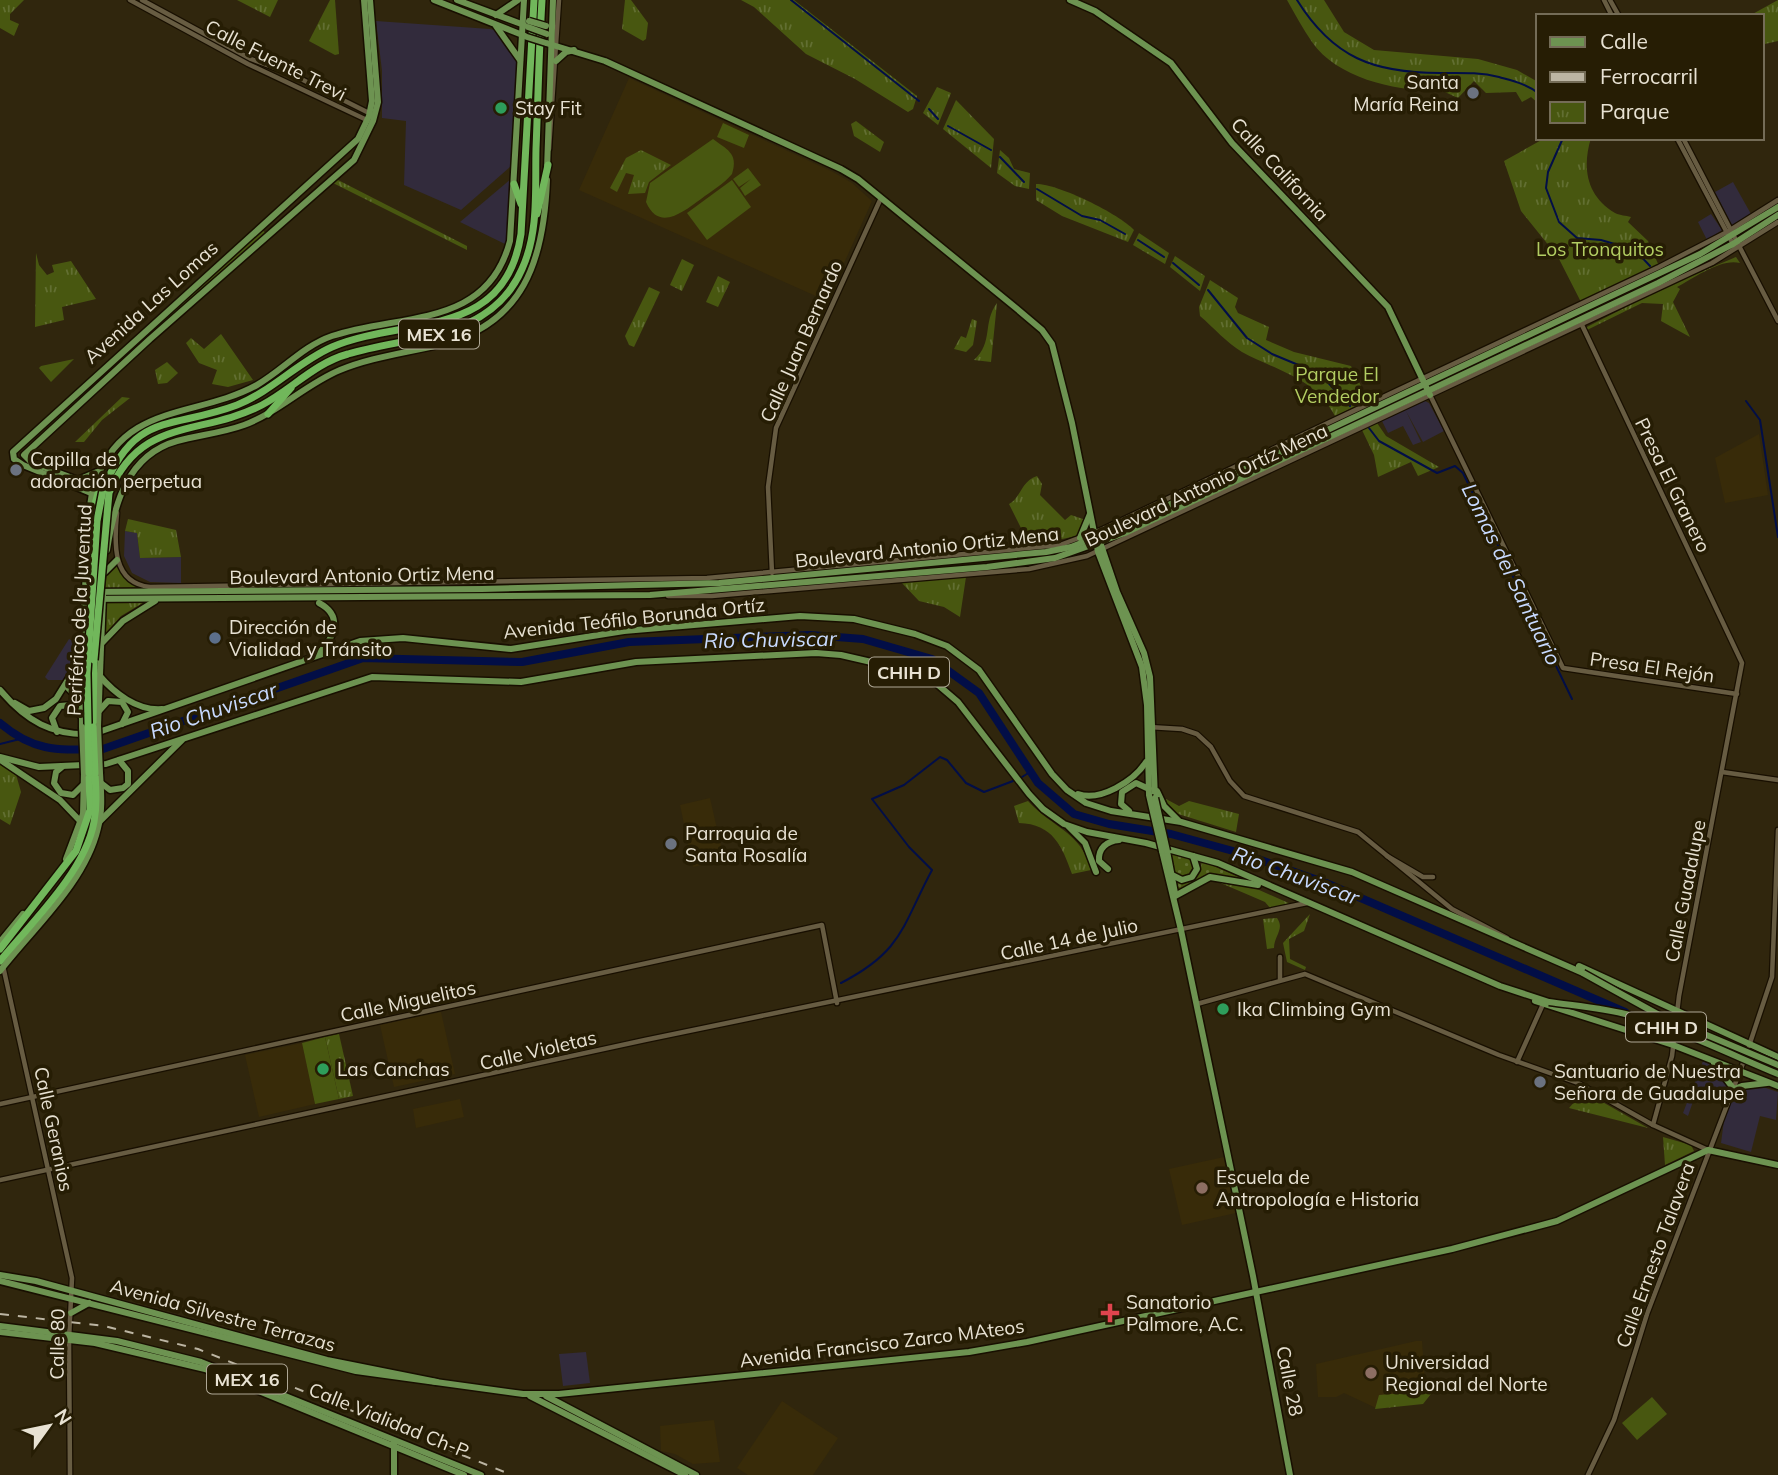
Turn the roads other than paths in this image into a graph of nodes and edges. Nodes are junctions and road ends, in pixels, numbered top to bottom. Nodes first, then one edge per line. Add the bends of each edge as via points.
1 (130, 0) edge
2 (142, 0) edge
3 (364, 0) edge
4 (370, 0) edge
5 (434, 0) edge
6 (457, 0) edge
7 (518, 0) edge
8 (524, 0) edge
9 (534, 0) edge
10 (542, 0) edge
11 (1070, 0) edge
12 (558, 3) edge
13 (496, 15) junction
14 (553, 19) junction
15 (527, 24) junction
16 (494, 25) junction
17 (525, 36) junction
18 (550, 39) junction
19 (572, 49) junction
20 (556, 61) junction
21 (521, 62) junction
22 (371, 118) junction
23 (1678, 140) edge
24 (1684, 140) edge
25 (548, 153) junction
26 (548, 166) junction
27 (514, 184) junction
28 (881, 198) junction
29 (1778, 200) edge
30 (1778, 207) edge
31 (523, 212) junction
32 (1778, 215) edge
33 (1778, 222) edge
34 (534, 225) junction
35 (1734, 239) junction
36 (1624, 289) junction
37 (1778, 321) edge
38 (1581, 322) junction
39 (295, 383) junction
40 (1426, 387) junction
41 (268, 414) junction
42 (118, 457) junction
43 (128, 459) junction
44 (102, 466) junction
45 (106, 491) junction
46 (92, 494) junction
47 (118, 500) junction
48 (1091, 509) junction
49 (89, 525) junction
50 (1080, 538) junction
51 (1097, 540) junction
52 (107, 548) junction
53 (117, 560) junction
54 (105, 572) junction
55 (773, 579) junction
56 (237, 589) junction
57 (650, 594) junction
58 (84, 596) junction
59 (103, 596) junction
60 (155, 601) junction
61 (319, 603) dead end
62 (100, 646) junction
63 (318, 654) junction
64 (80, 661) junction
65 (1742, 663) joint
66 (99, 675) junction
67 (66, 686) junction
68 (0, 689) edge
69 (1737, 694) junction
70 (81, 701) junction
71 (184, 704) junction
72 (99, 711) junction
73 (82, 718) junction
74 (96, 726) junction
75 (119, 727) junction
76 (1151, 727) junction
77 (57, 732) junction
78 (184, 738) junction
79 (0, 758) edge
80 (119, 760) junction
81 (1149, 762) junction
82 (62, 766) junction
83 (1722, 772) junction
84 (94, 776) junction
85 (1778, 780) edge
86 (84, 784) junction
87 (1067, 790) junction
88 (1151, 794) junction
89 (101, 800) joint
90 (1134, 814) junction
91 (82, 822) junction
92 (1181, 822) junction
93 (99, 823) junction
94 (1065, 824) junction
95 (1778, 831) edge
96 (1124, 839) junction
97 (1164, 851) junction
98 (1378, 852) junction
99 (1192, 854) junction
100 (1108, 869) dead end
101 (1096, 872) dead end
102 (1171, 875) junction
103 (1433, 877) dead end
104 (1270, 887) junction
105 (1175, 899) junction
106 (1307, 903) junction
107 (1181, 930) junction
108 (1508, 939) junction
109 (0, 942) edge
110 (0, 949) edge
111 (1280, 957) dead end
112 (1564, 964) junction
113 (1, 966) edge
114 (1280, 979) junction
115 (837, 1003) junction
116 (1545, 1003) junction
117 (1196, 1004) junction
118 (1677, 1010) junction
119 (1673, 1045) junction
120 (1749, 1045) junction
121 (1778, 1057) edge
122 (1710, 1059) junction
123 (1517, 1062) junction
124 (1778, 1065) edge
125 (1740, 1070) junction
126 (1778, 1074) edge
127 (1775, 1085) edge
128 (1732, 1089) junction
129 (32, 1096) junction
130 (0, 1104) edge
131 (1653, 1125) junction
132 (1708, 1150) junction
133 (1778, 1166) edge
134 (48, 1170) junction
135 (0, 1180) edge
136 (0, 1275) edge
137 (0, 1281) edge
138 (1256, 1293) junction
139 (72, 1294) junction
140 (89, 1303) junction
141 (71, 1312) junction
142 (0, 1326) edge
143 (0, 1332) edge
144 (69, 1336) junction
145 (439, 1383) junction
146 (528, 1395) junction
147 (543, 1395) junction
148 (394, 1442) junction
149 (70, 1475) edge
150 (394, 1475) edge
151 (464, 1475) edge
152 (481, 1475) edge
153 (685, 1475) edge
154 (696, 1475) edge
155 (1290, 1475) edge
156 (1588, 1475) edge

1 - 22 street, Calle Fuente Trevi via 248,64
2 - 22 street, Calle Fuente Trevi
3 - 22 main road
4 - 22 main road via 378,90
5 - 16 main road
6 - 13 main road
7 - 13 main road
8 - 15 main road
9 - 31 highway, Periférico de la Juventud / MEX 16
10 - 34 highway, Periférico de la Juventud / MEX 16
11 - 40 main road, Calle California via 1171,63 1232,143 1388,307
12 - 14 main road
12 - 14 main road
12 - 18 street
13 - 15 main road
14 - 18 main road
14 - 18 main road
15 - 17 main road
15 - 18 main road, bridge
16 - 17 main road
16 - 21 main road
17 - 18 main road, bridge
17 - 21 main road
18 - 19 main road
18 - 20 street
18 - 25 main road
19 - 20 main road
19 - 28 main road via 822,159
20 - 25 street
21 - 27 main road
22 - 44 main road, Avenida Las Lomas via 354,160 150,338 24,457 78,480 90,478
22 - 46 main road, Avenida Las Lomas via 358,139 12,454 23,465
23 - 35 street
24 - 35 street
25 - 26 main road
26 - 34 highway
26 - 41 main road via 543,233 534,266 515,299 492,322 448,343 341,369
27 - 31 highway
27 - 44 main road via 508,251 491,281 473,298 428,317 323,340 242,392 143,423 122,439
28 - 48 main road via 1046,336 1055,353
28 - 55 street, Calle Juan Bernardo via 776,428 768,486
29 - 35 street, Boulevard Antonio Ortiz Mena
30 - 35 main road, Boulevard Antonio Ortiz Mena
31 - 42 highway, Periférico de la Juventud / MEX 16 via 519,246 510,270 497,290 467,313 330,348 240,403 150,429
32 - 35 main road, Boulevard Antonio Ortiz Mena
33 - 35 street, Boulevard Antonio Ortiz Mena
34 - 39 highway, Periférico de la Juventud / MEX 16 via 518,278 480,318 446,333 340,357
35 - 36 main road, Boulevard Antonio Ortiz Mena
35 - 37 street
35 - 38 main road, Boulevard Antonio Ortiz Mena
35 - 40 street, Boulevard Antonio Ortiz Mena via 1636,278
36 - 38 main road via 1581,314
36 - 40 main road, Boulevard Antonio Ortiz Mena
38 - 40 main road, Boulevard Antonio Ortiz Mena
38 - 65 street, Presa El Granero
39 - 41 highway
39 - 43 highway, Periférico de la Juventud / MEX 16 via 246,412 164,433
40 - 51 main road, Boulevard Antonio Ortiz Mena
40 - 51 street
40 - 69 street, Presa El Rejón via 1563,668
41 - 47 main road via 155,451 135,469
42 - 45 highway, Periférico de la Juventud / MEX 16
42 - 49 highway via 99,485
43 - 45 highway, Periférico de la Juventud / MEX 16
43 - 52 highway via 111,503
44 - 46 main road
45 - 74 highway, Periférico de la Juventud / MEX 16, bridge via 94,660
45 - 84 highway, Periférico de la Juventud / MEX 16, bridge via 97,521 87,673
46 - 49 main road
47 - 52 main road
47 - 53 street
48 - 50 main road
48 - 51 main road
49 - 58 main road
50 - 51 street
50 - 55 street via 1039,548
51 - 55 main road, Boulevard Antonio Ortiz Mena via 1046,552
51 - 57 street, Boulevard Antonio Ortíz Mena via 1066,562 1007,571 712,596
51 - 76 main road via 1142,667
52 - 54 main road
53 - 54 main road
53 - 56 street, Boulevard Antonio Ortiz Mena via 128,578 150,587
54 - 59 main road
55 - 56 main road, Boulevard Antonio Ortiz Mena via 601,586
55 - 57 main road, Boulevard Antonio Ortiz Mena
56 - 59 main road, Boulevard Antonio Ortiz Mena
57 - 60 main road, Boulevard Antonio Ortiz Mena
58 - 59 main road, Boulevard Antonio Ortiz Mena
58 - 64 main road
59 - 60 main road, Boulevard Antonio Ortiz Mena
59 - 62 main road
60 - 62 main road via 123,621
61 - 63 main road via 331,610 336,624
62 - 66 main road
63 - 71 main road, Avenida Teófilo Borunda Ortíz / CHIH D
63 - 87 main road, Avenida Teófilo Borunda Ortíz / CHIH D via 380,639 511,649 637,630 800,616 854,619 931,639 966,659 989,680
64 - 67 main road
64 - 70 main road
65 - 69 street, Calle Guadalupe
66 - 71 main road via 110,688 146,709
66 - 72 main road
67 - 68 main road via 50,705 34,711
67 - 70 main road
68 - 77 main road via 26,717
69 - 83 street, Calle Guadalupe
70 - 73 main road
71 - 75 main road, Avenida Teófilo Borunda Ortíz / CHIH D
72 - 74 main road
72 - 75 main road via 108,701 122,702 128,712
73 - 77 main road via 72,705 61,706 52,718
73 - 84 main road, bridge
74 - 84 highway, Periférico de la Juventud / MEX 16, bridge
75 - 77 main road, Avenida Teófilo Borunda Ortíz / CHIH D via 93,734
76 - 81 main road
76 - 98 street via 1182,729 1203,739 1230,781 1251,800 1354,831
78 - 80 main road, CHIH D
78 - 93 main road
78 - 94 main road, CHIH D via 372,677 521,681 636,662 834,654 893,667 937,684 958,702 1029,794
79 - 82 main road via 39,767
79 - 91 main road via 71,808
80 - 82 main road, CHIH D
80 - 84 main road via 128,771 128,784 123,788 110,790
81 - 87 main road via 1134,776 1100,794 1084,797
81 - 88 main road
81 - 88 main road
81 - 92 main road via 1160,799
82 - 86 main road via 54,783 61,793 73,795
83 - 85 street
83 - 118 street, Calle Guadalupe
84 - 86 main road
84 - 89 highway
84 - 110 highway, MEX 16 via 76,851
84 - 113 highway, MEX 16 via 93,824 84,852
86 - 91 main road
87 - 90 main road, Avenida Teófilo Borunda Ortíz / CHIH D via 1096,807
88 - 90 main road via 1136,783 1122,792 1121,804
88 - 97 main road, bridge
89 - 93 main road
90 - 92 main road, Avenida Teófilo Borunda Ortíz / CHIH D
91 - 109 main road via 65,861
92 - 108 main road, Avenida Teófilo Borunda Ortíz / CHIH D via 1352,872
93 - 113 main road via 82,866
94 - 96 main road, CHIH D
94 - 101 main road via 1085,843
95 - 120 street, Calle Ernesto Talavera via 1772,977
96 - 99 main road, CHIH D
96 - 100 main road via 1109,842 1100,850 1098,861
97 - 102 main road
97 - 105 main road
98 - 103 street via 1423,877
98 - 108 street via 1452,909
99 - 102 main road via 1197,869 1192,877 1182,880
99 - 104 main road, CHIH D
102 - 105 main road
104 - 105 main road via 1210,877
104 - 106 main road, CHIH D
105 - 107 main road, Calle 28
106 - 107 street, Calle 14 de Julio
106 - 116 main road, CHIH D
107 - 115 street, Calle 14 de Julio
107 - 117 main road, Calle 28
108 - 112 main road, CHIH D
111 - 114 street
112 - 118 main road via 1577,965
112 - 124 main road, CHIH D, bridge via 1659,1016
113 - 129 street, Calle Geranios
114 - 117 street
114 - 123 street via 1311,976
115 - 129 street, Calle Miguelitos via 822,925
115 - 134 street, Calle Violetas via 645,1040
116 - 119 main road
116 - 123 street
116 - 126 main road, CHIH D, bridge via 1634,1016
117 - 138 main road, Calle 28
118 - 119 street, Calle Guadalupe, bridge
118 - 120 main road
119 - 122 main road
119 - 131 street, Calle Guadalupe
120 - 121 main road
120 - 125 street, Calle Ernesto Talavera, bridge
122 - 125 main road
122 - 128 main road
123 - 131 street via 1578,1083
125 - 127 main road
125 - 128 street, Calle Ernesto Talavera
127 - 128 main road
128 - 132 street, Calle Ernesto Talavera
129 - 130 street, Calle Miguelitos
129 - 134 street, Calle Geranios
131 - 132 street
132 - 133 main road
132 - 138 main road via 1557,1221
132 - 156 street, Calle Ernesto Talavera via 1647,1314 1614,1420
134 - 135 street, Calle Violetas
134 - 139 street, Calle Geranios
136 - 139 main road, Avenida Silvestre Terrazas
137 - 139 main road, Avenida Silvestre Terrazas
138 - 147 main road, Avenida Francisco Zarco MAteos via 969,1352
138 - 155 main road, Calle 28
139 - 140 main road, Avenida Silvestre Terrazas
139 - 141 street, Calle 80
139 - 145 main road, Avenida Silvestre Terrazas via 327,1360
140 - 141 main road
140 - 145 main road, Avenida Silvestre Terrazas via 323,1364
141 - 144 street, Calle 80
142 - 144 main road, Calle Vialidad Ch-P / MEX 16
143 - 144 main road, Calle Vialidad Ch-P / MEX 16
144 - 148 main road, Calle Vialidad Ch-P / MEX 16 via 205,1370
144 - 149 street, Calle 80
145 - 146 main road, Avenida Silvestre Terrazas
146 - 147 main road, Avenida Francisco Zarco MAteos
146 - 153 main road
147 - 154 main road
148 - 150 main road
148 - 151 main road, Calle Vialidad Ch-P / MEX 16
148 - 152 main road, Calle Vialidad Ch-P / MEX 16

